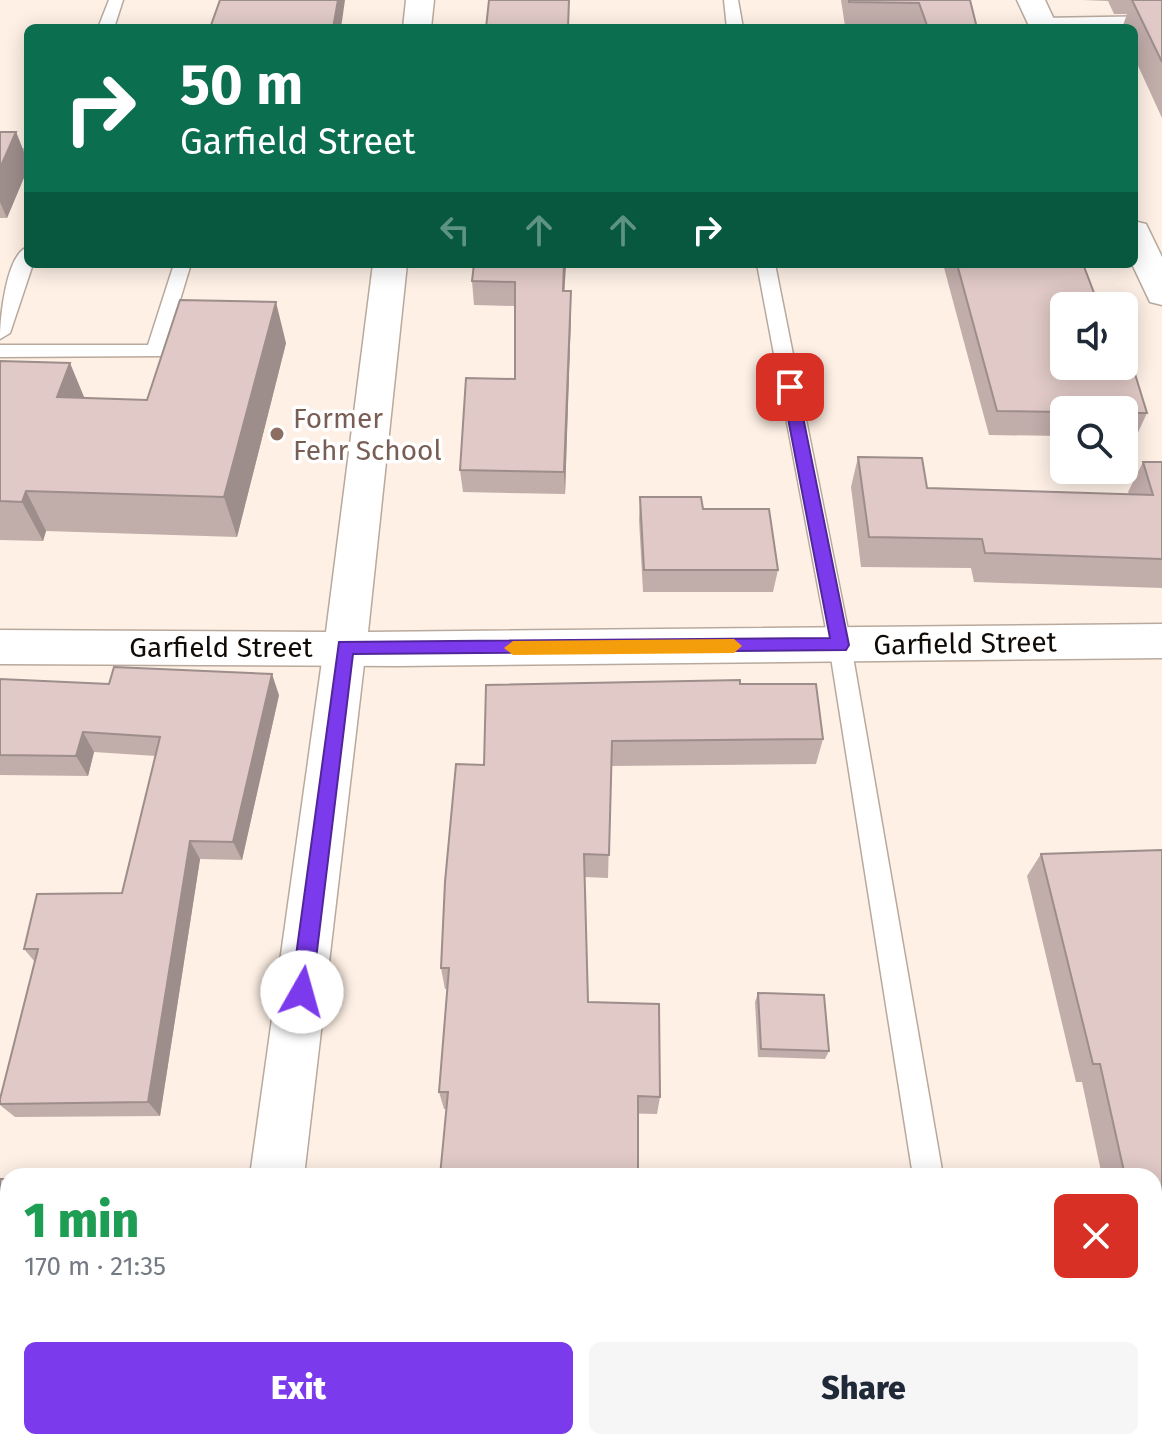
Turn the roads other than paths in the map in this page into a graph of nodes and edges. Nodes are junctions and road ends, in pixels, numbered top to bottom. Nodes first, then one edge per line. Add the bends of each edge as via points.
1 (116, 0) edge
2 (420, 0) edge
3 (731, 0) edge
4 (1039, 17) edge
5 (1162, 21) edge
6 (107, 24) edge
7 (417, 24) edge
8 (734, 24) edge
9 (0, 154) edge
10 (24, 155) edge
11 (1138, 240) edge
12 (24, 264) edge
13 (181, 268) edge
14 (390, 268) edge
15 (767, 268) edge
16 (1162, 294) edge
17 (0, 333) edge
18 (0, 351) edge
19 (1162, 641) edge
20 (840, 645) junction
21 (0, 647) edge
22 (345, 647) junction
23 (278, 1168) edge
24 (927, 1168) edge

1 - 6 lane
2 - 7 street
3 - 8 lane
4 - 5 lane
9 - 10 lane
11 - 16 street
12 - 17 lane
13 - 18 lane via 156,351
14 - 22 street
15 - 20 lane
19 - 20 street, Garfield Street
20 - 22 street, Garfield Street
20 - 24 lane
21 - 22 street, Garfield Street
22 - 23 street

